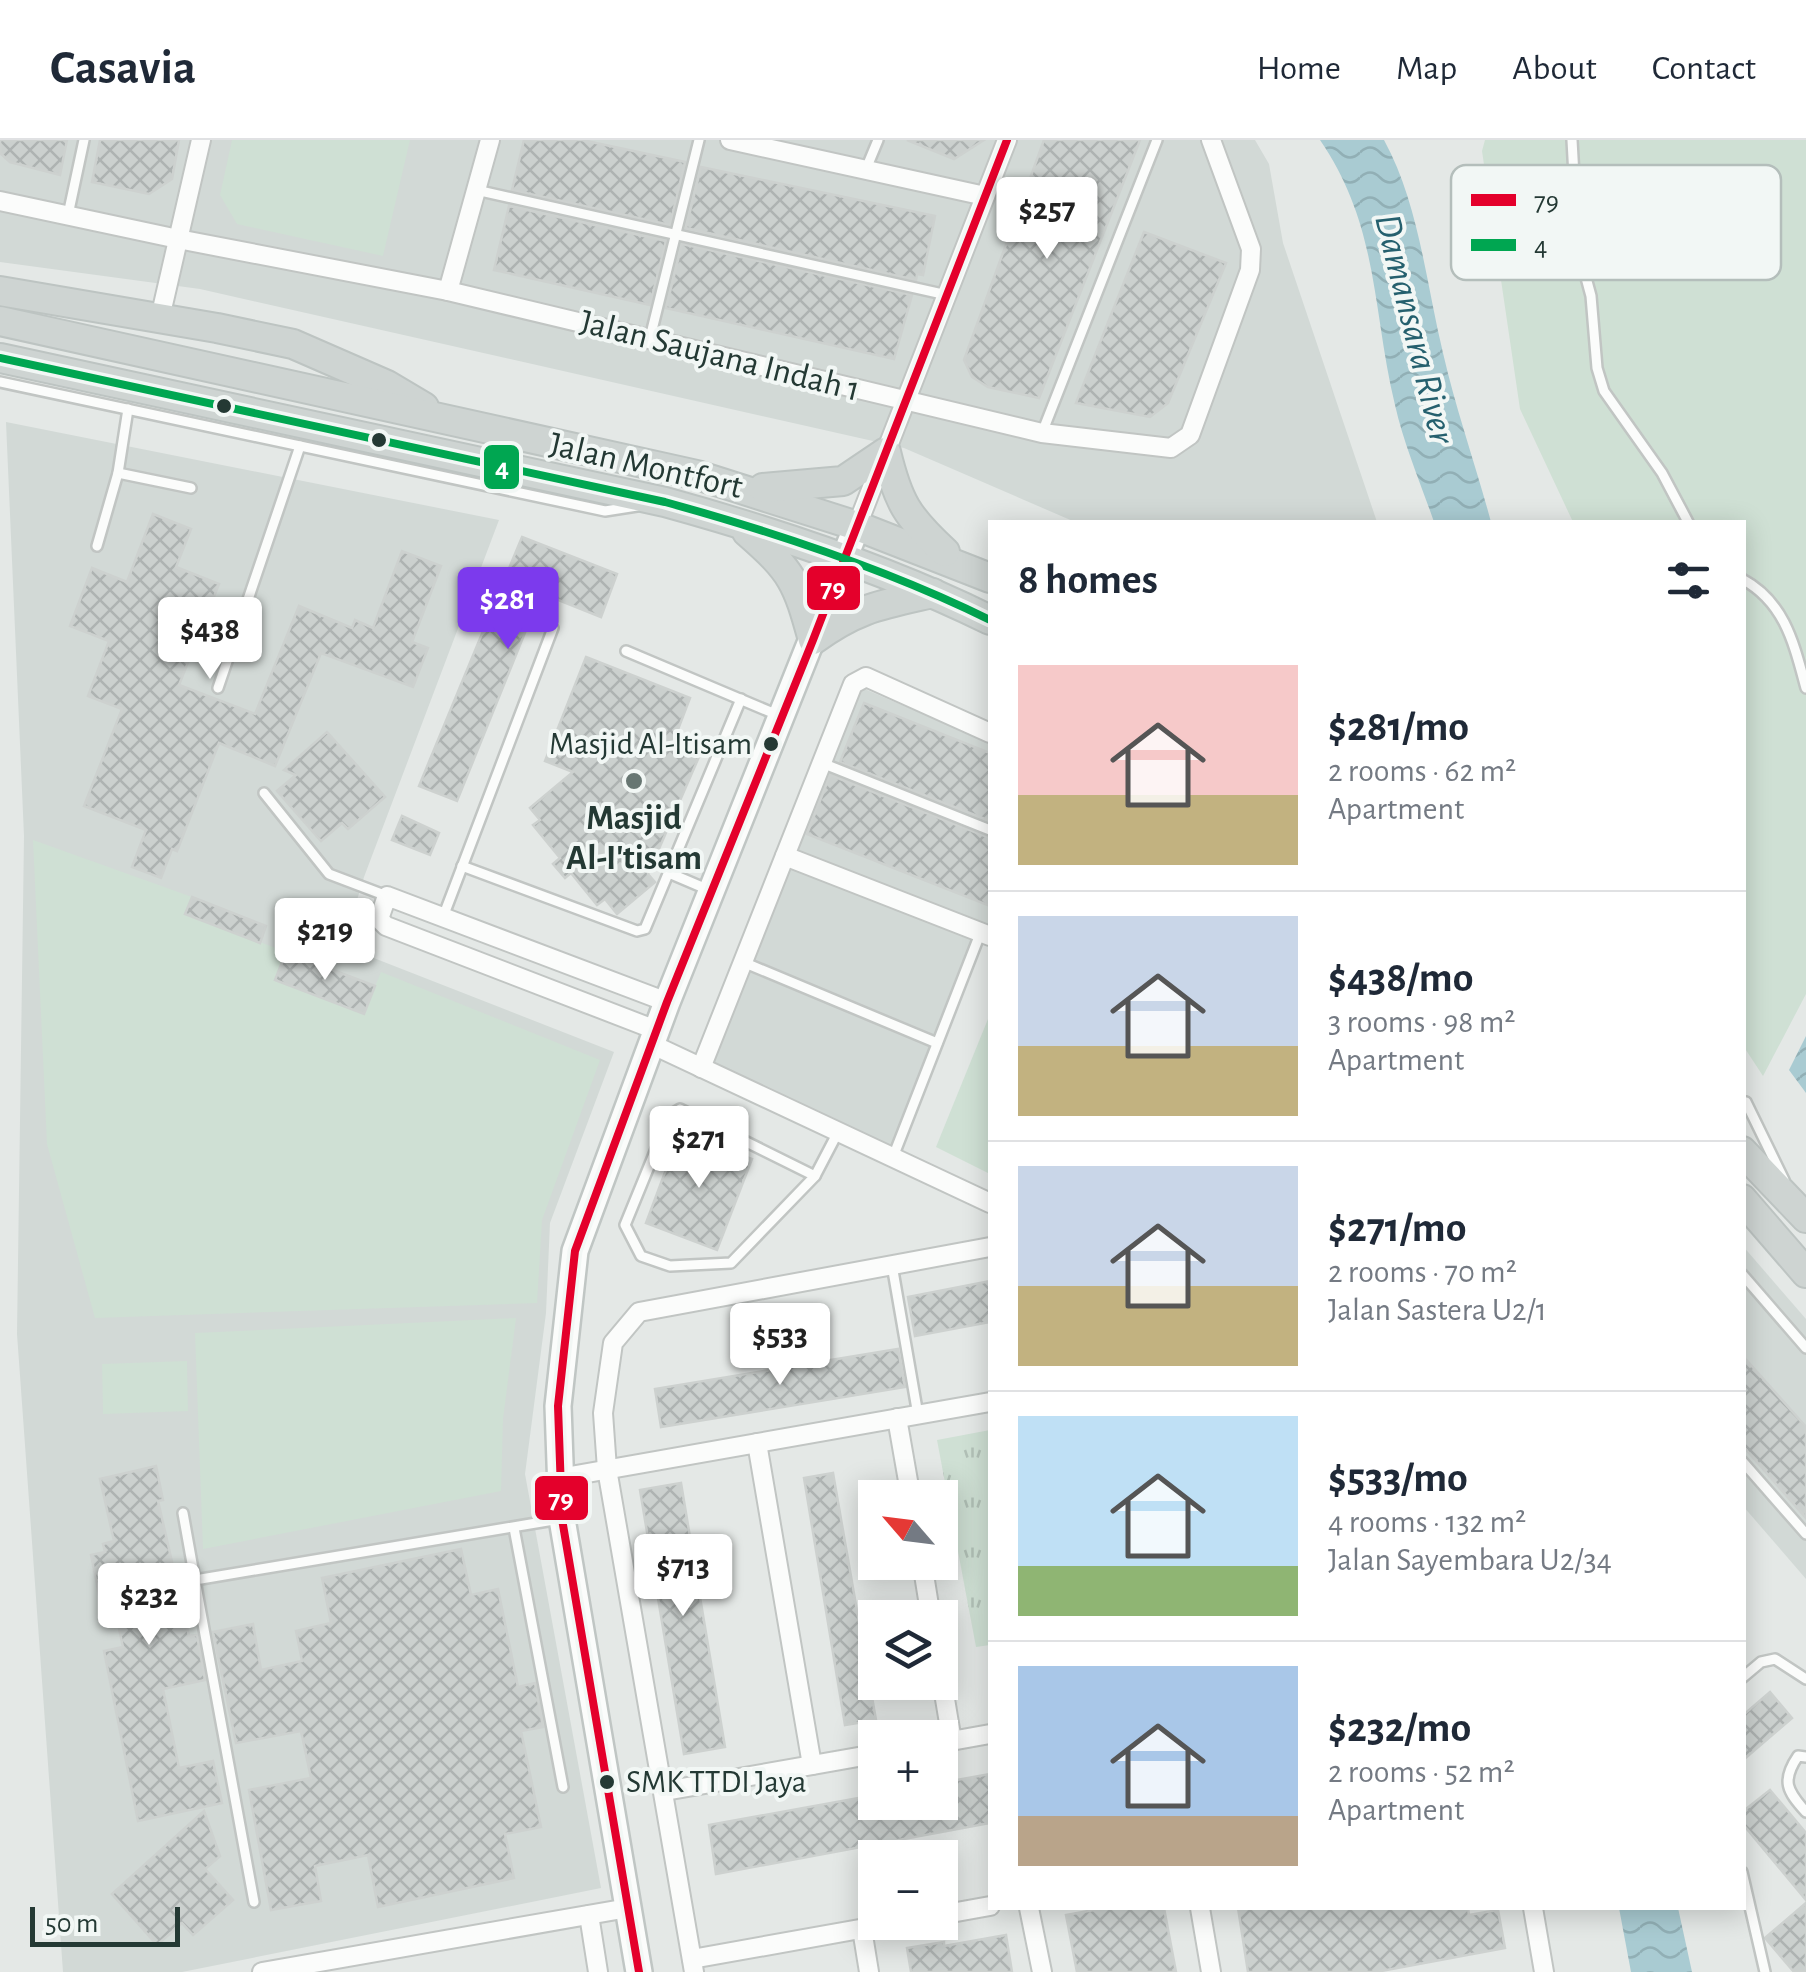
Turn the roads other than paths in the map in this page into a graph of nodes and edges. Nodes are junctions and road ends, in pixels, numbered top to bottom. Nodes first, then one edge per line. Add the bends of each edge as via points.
1 (84, 140) edge
2 (201, 140) edge
3 (490, 140) edge
4 (699, 140) edge
5 (878, 140) edge
6 (1007, 140) edge
7 (1157, 140) edge
8 (1211, 140) edge
9 (1572, 140) edge
10 (740, 141) edge
11 (1573, 165) edge
12 (866, 169) junction
13 (476, 190) junction
14 (985, 196) junction
15 (0, 200) edge
16 (68, 216) junction
17 (676, 233) junction
18 (178, 240) junction
19 (1586, 280) edge
20 (448, 290) junction
21 (0, 291) edge
22 (947, 295) junction
23 (160, 318) junction
24 (0, 321) edge
25 (650, 338) junction
26 (0, 358) edge
27 (0, 382) edge
28 (905, 402) junction
29 (128, 409) junction
30 (446, 420) junction
31 (1042, 434) junction
32 (300, 446) junction
33 (886, 452) junction
34 (118, 474) junction
35 (191, 488) dead end
36 (747, 489) junction
37 (664, 502) junction
38 (1687, 520) edge
39 (734, 521) junction
40 (857, 526) junction
41 (97, 546) dead end
42 (844, 561) junction
43 (957, 562) junction
44 (988, 577) edge
45 (1746, 581) edge
46 (934, 592) junction
47 (988, 619) edge
48 (554, 628) dead end
49 (813, 640) junction
50 (626, 651) dead end
51 (218, 688) dead end
52 (1806, 688) edge
53 (741, 699) junction
54 (782, 717) junction
55 (988, 732) edge
56 (822, 763) junction
57 (264, 793) dead end
58 (988, 829) edge
59 (785, 856) junction
60 (462, 866) junction
61 (669, 873) junction
62 (712, 891) junction
63 (387, 896) junction
64 (442, 917) junction
65 (986, 933) edge
66 (743, 962) junction
67 (666, 1002) junction
68 (654, 1037) junction
69 (937, 1044) junction
70 (700, 1068) junction
71 (1746, 1102) edge
72 (838, 1132) junction
73 (1746, 1154) edge
74 (892, 1158) junction
75 (815, 1176) junction
76 (988, 1202) edge
77 (1746, 1204) edge
78 (1802, 1213) edge
79 (988, 1247) edge
80 (892, 1265) junction
81 (1806, 1273) edge
82 (1746, 1279) edge
83 (1806, 1348) edge
84 (988, 1402) edge
85 (918, 1414) junction
86 (898, 1418) junction
87 (758, 1443) junction
88 (1746, 1466) edge
89 (607, 1469) junction
90 (559, 1478) junction
91 (908, 1480) edge
92 (183, 1513) dead end
93 (562, 1518) junction
94 (514, 1528) junction
95 (1806, 1534) edge
96 (195, 1580) junction
97 (1746, 1675) edge
98 (1806, 1679) edge
99 (988, 1734) edge
100 (958, 1740) edge
101 (858, 1757) edge
102 (1806, 1757) edge
103 (812, 1766) junction
104 (563, 1787) dead end
105 (665, 1791) junction
106 (1806, 1812) edge
107 (1746, 1889) edge
108 (254, 1902) dead end
109 (988, 1906) edge
110 (628, 1908) junction
111 (1030, 1910) edge
112 (1200, 1910) edge
113 (1534, 1910) edge
114 (958, 1912) edge
115 (588, 1915) junction
116 (858, 1930) edge
117 (864, 1940) edge
118 (693, 1966) edge
119 (262, 1972) edge
120 (598, 1972) edge
121 (639, 1972) edge
122 (870, 1972) edge
123 (1042, 1972) edge
124 (1211, 1972) edge
125 (1541, 1972) edge
126 (1765, 1972) edge

1 - 16 lane
2 - 18 street
3 - 13 street
4 - 17 lane
5 - 12 lane
6 - 14 street
7 - 31 lane
8 - 31 street, Jalan Saujana Indah 1 via 1251,250 1250,270 1190,435 1172,448
9 - 11 lane
10 - 12 street
12 - 14 street
13 - 17 lane
13 - 20 street
14 - 22 street
15 - 16 street, Jalan Saujana Indah 1
16 - 18 street, Jalan Saujana Indah 1
17 - 22 lane
17 - 25 lane
18 - 20 street, Jalan Saujana Indah 1
18 - 23 street
19 - 38 lane via 1604,390
20 - 25 street, Jalan Saujana Indah 1
21 - 23 main road
22 - 28 street
23 - 30 main road via 293,344
24 - 30 main road, Jalan Montfort
25 - 28 street, Jalan Saujana Indah 1
26 - 37 main road, Jalan Montfort
27 - 29 lane
28 - 31 street, Jalan Saujana Indah 1
28 - 33 street
29 - 32 lane
29 - 34 lane
30 - 36 main road, Jalan Montfort
32 - 37 lane via 605,511
32 - 51 lane
33 - 36 main road via 843,480
33 - 40 street
33 - 43 main road via 896,495 917,526
34 - 35 lane
34 - 41 lane
36 - 40 main road, Jalan Montfort
37 - 39 main road, Jalan Montfort
39 - 42 main road, Jalan Montfort
39 - 49 main road via 782,562
40 - 42 street
40 - 43 main road, Jalan Montfort
42 - 46 main road, Jalan Montfort
42 - 49 street
43 - 44 main road, Jalan Montfort
45 - 52 lane via 1775,604
46 - 47 main road, Jalan Montfort
46 - 49 main road via 872,606
48 - 60 lane
49 - 54 street
50 - 53 lane
53 - 54 lane
53 - 61 lane
54 - 62 street
55 - 56 street via 866,677 853,684
56 - 58 lane
56 - 59 street
57 - 63 lane via 329,874
59 - 65 street
59 - 66 street
60 - 61 lane via 636,930 646,929
60 - 64 lane
61 - 62 lane
62 - 67 street
63 - 64 street
63 - 68 street via 379,919 386,926
64 - 67 street
65 - 69 lane
66 - 69 lane
66 - 70 street
67 - 68 street
68 - 70 street
68 - 90 street via 575,1250 558,1406
69 - 74 lane
70 - 72 street
71 - 78 lane
72 - 74 street
72 - 75 lane
73 - 78 main road
74 - 76 street
75 - 75 lane via 731,1264 670,1266 640,1256 625,1225 670,1115 680,1109
77 - 81 main road
79 - 80 street
80 - 85 lane
80 - 89 street via 639,1312 613,1343 603,1413
82 - 83 lane
84 - 85 street
85 - 86 street
86 - 87 street
86 - 91 street
87 - 89 street
87 - 103 street
88 - 95 lane
89 - 90 street
89 - 105 street
90 - 93 street
92 - 96 lane
93 - 94 lane
93 - 110 street
94 - 96 lane
94 - 104 lane
96 - 108 lane
97 - 98 lane via 1775,1659
99 - 100 street
101 - 103 street
102 - 106 lane via 1798,1756 1788,1770 1788,1785
103 - 105 street
105 - 118 street
107 - 126 lane
109 - 114 street
110 - 115 street
110 - 121 street
111 - 123 street
112 - 124 street
113 - 125 street
115 - 119 street
115 - 120 street
116 - 118 street
117 - 122 street

